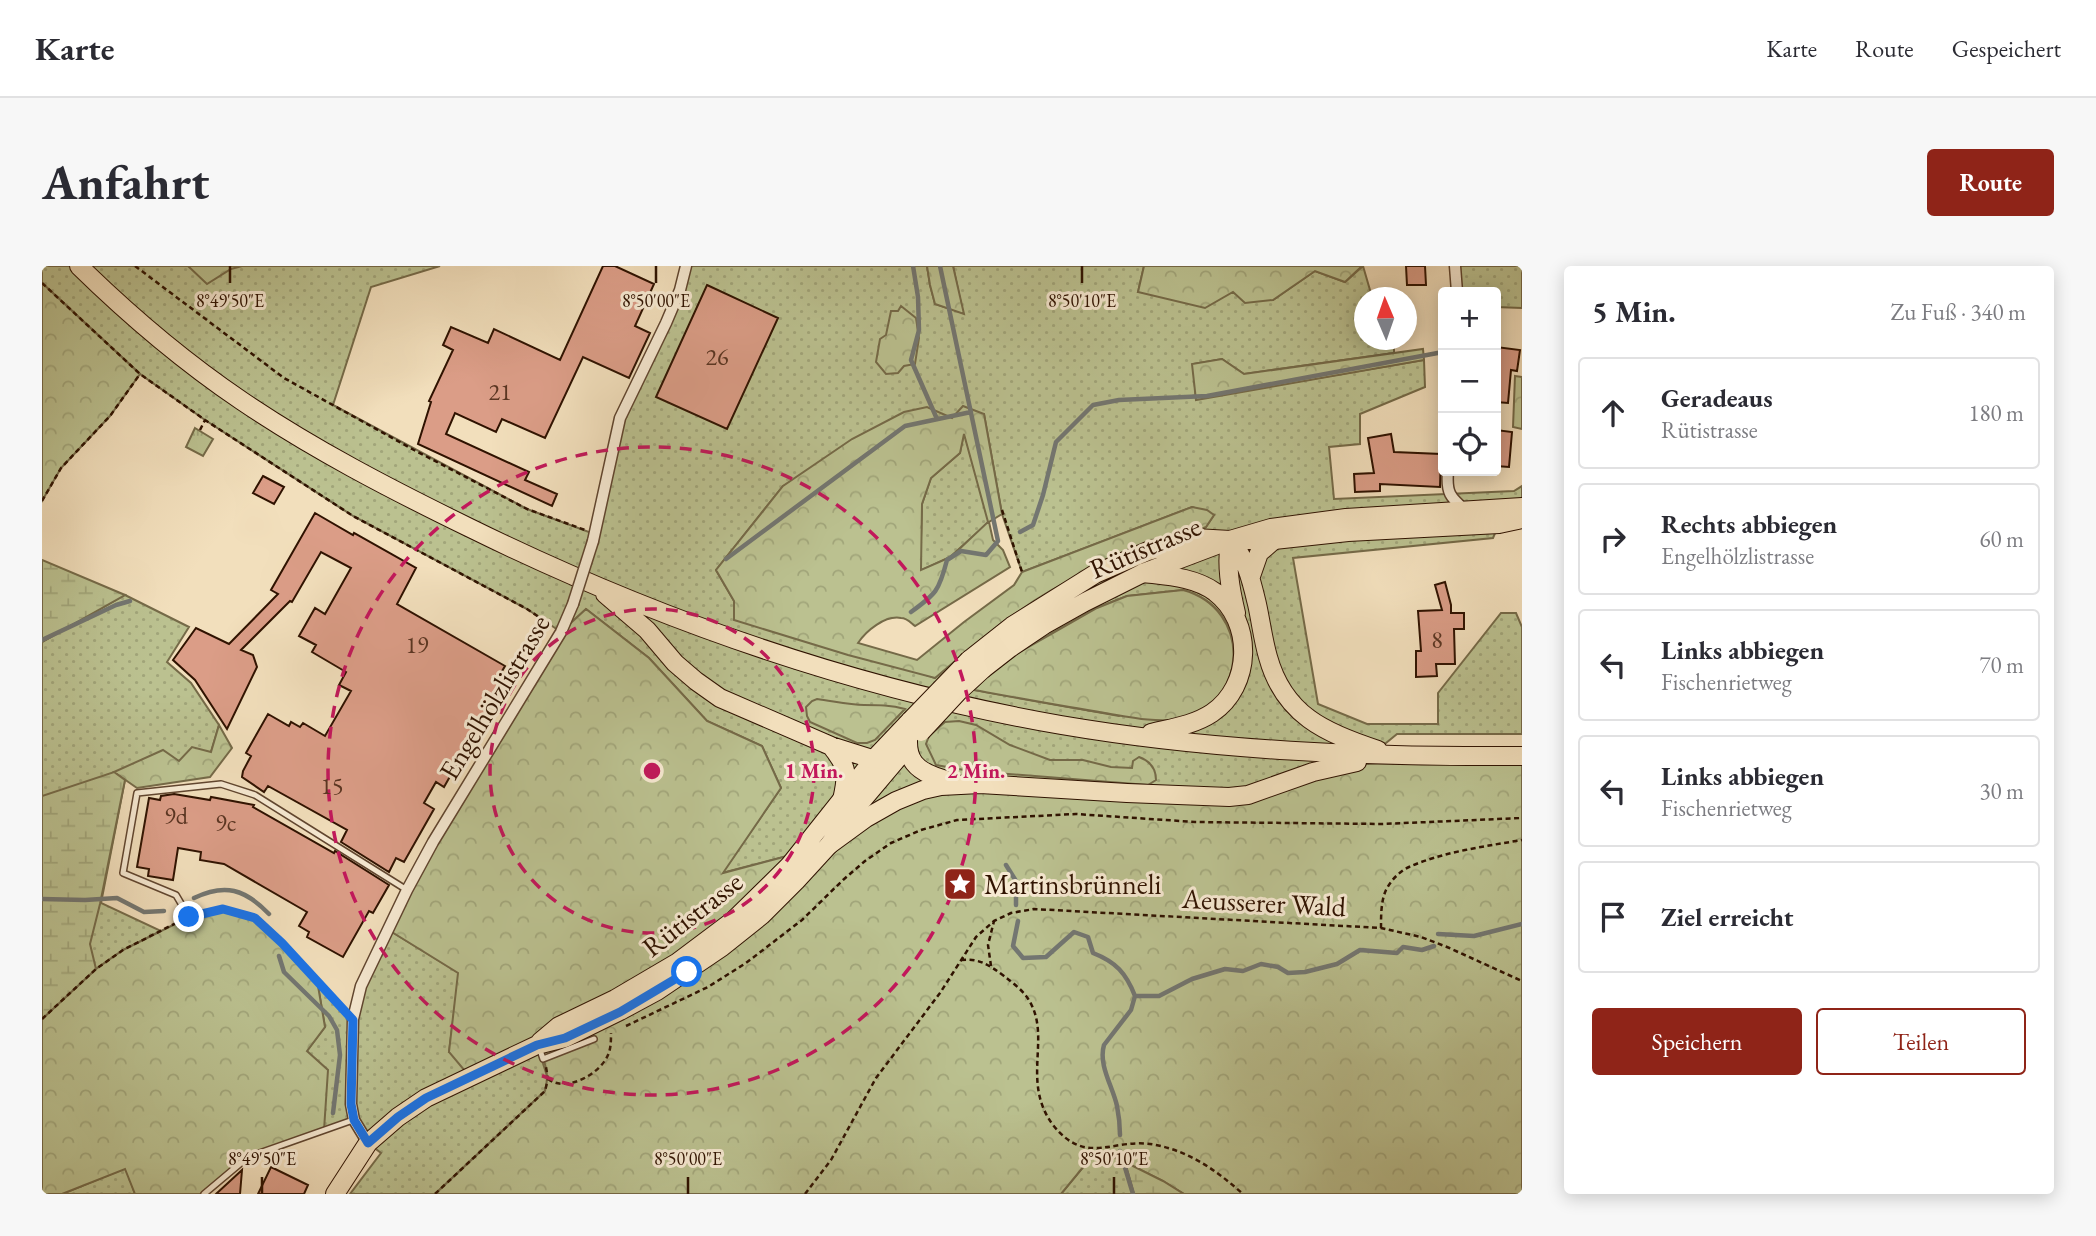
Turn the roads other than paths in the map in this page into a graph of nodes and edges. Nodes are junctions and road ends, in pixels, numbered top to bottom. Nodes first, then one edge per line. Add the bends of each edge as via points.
1 (79, 266) edge
2 (686, 266) edge
3 (1455, 266) edge
4 (1457, 287) edge
5 (1448, 476) edge
6 (1522, 507) edge
7 (1466, 511) junction
8 (1522, 519) edge
9 (1230, 540) junction
10 (1274, 540) junction
11 (1143, 573) junction
12 (1251, 576) junction
13 (594, 585) junction
14 (1239, 627) junction
15 (976, 665) junction
16 (912, 726) junction
17 (1137, 736) junction
18 (831, 747) junction
19 (901, 754) junction
20 (1395, 755) junction
21 (1522, 755) edge
22 (874, 759) junction
23 (961, 783) junction
24 (842, 800) junction
25 (829, 845) junction
26 (407, 890) junction
27 (189, 917) road end
28 (594, 1039) road end
29 (540, 1052) junction
30 (354, 1120) junction
31 (368, 1143) junction
32 (204, 1194) edge
33 (335, 1194) edge

1 - 13 main road via 146,328 281,426 440,513
2 - 26 street, Engelhölzlistrasse, bridge via 666,323 620,418 594,537 561,632
3 - 4 street
5 - 7 street via 1450,495
6 - 7 main road
7 - 9 main road via 1271,527
8 - 10 main road
9 - 10 main road
9 - 11 main road, Rütistrasse
9 - 12 main road
9 - 14 main road via 1229,579
9 - 15 main road, Rütistrasse via 1195,538 1117,563 994,639
10 - 12 main road via 1259,553
11 - 14 main road via 1197,582 1230,608
11 - 15 main road, Rütistrasse
12 - 20 main road via 1268,659 1289,700 1320,728
13 - 17 main road via 704,628 858,679 984,710
13 - 18 main road via 647,630 702,687
14 - 17 main road via 1243,663 1227,700 1194,722
15 - 16 main road, Rütistrasse, bridge via 959,691
16 - 19 main road, Rütistrasse
16 - 22 main road, Rütistrasse
17 - 20 main road via 1249,748
18 - 22 main road
18 - 24 main road via 846,770
19 - 22 main road
19 - 23 main road via 938,778
19 - 25 main road, Rütistrasse
20 - 21 main road
20 - 23 main road via 1336,766 1229,797
22 - 24 main road, Rütistrasse
23 - 25 main road via 907,795
24 - 29 main road, Rütistrasse via 789,866 734,920 678,962 559,1026
25 - 29 main road, Rütistrasse via 762,915 687,972
26 - 27 lane via 255,795 221,785 137,793 123,873 176,895
26 - 30 street, Engelhölzlistrasse via 361,986 353,1020
28 - 29 lane
29 - 31 main road, Rütistrasse via 426,1098
30 - 31 street, Engelhölzlistrasse
30 - 32 lane via 248,1157
31 - 33 main road, Rütistrasse

